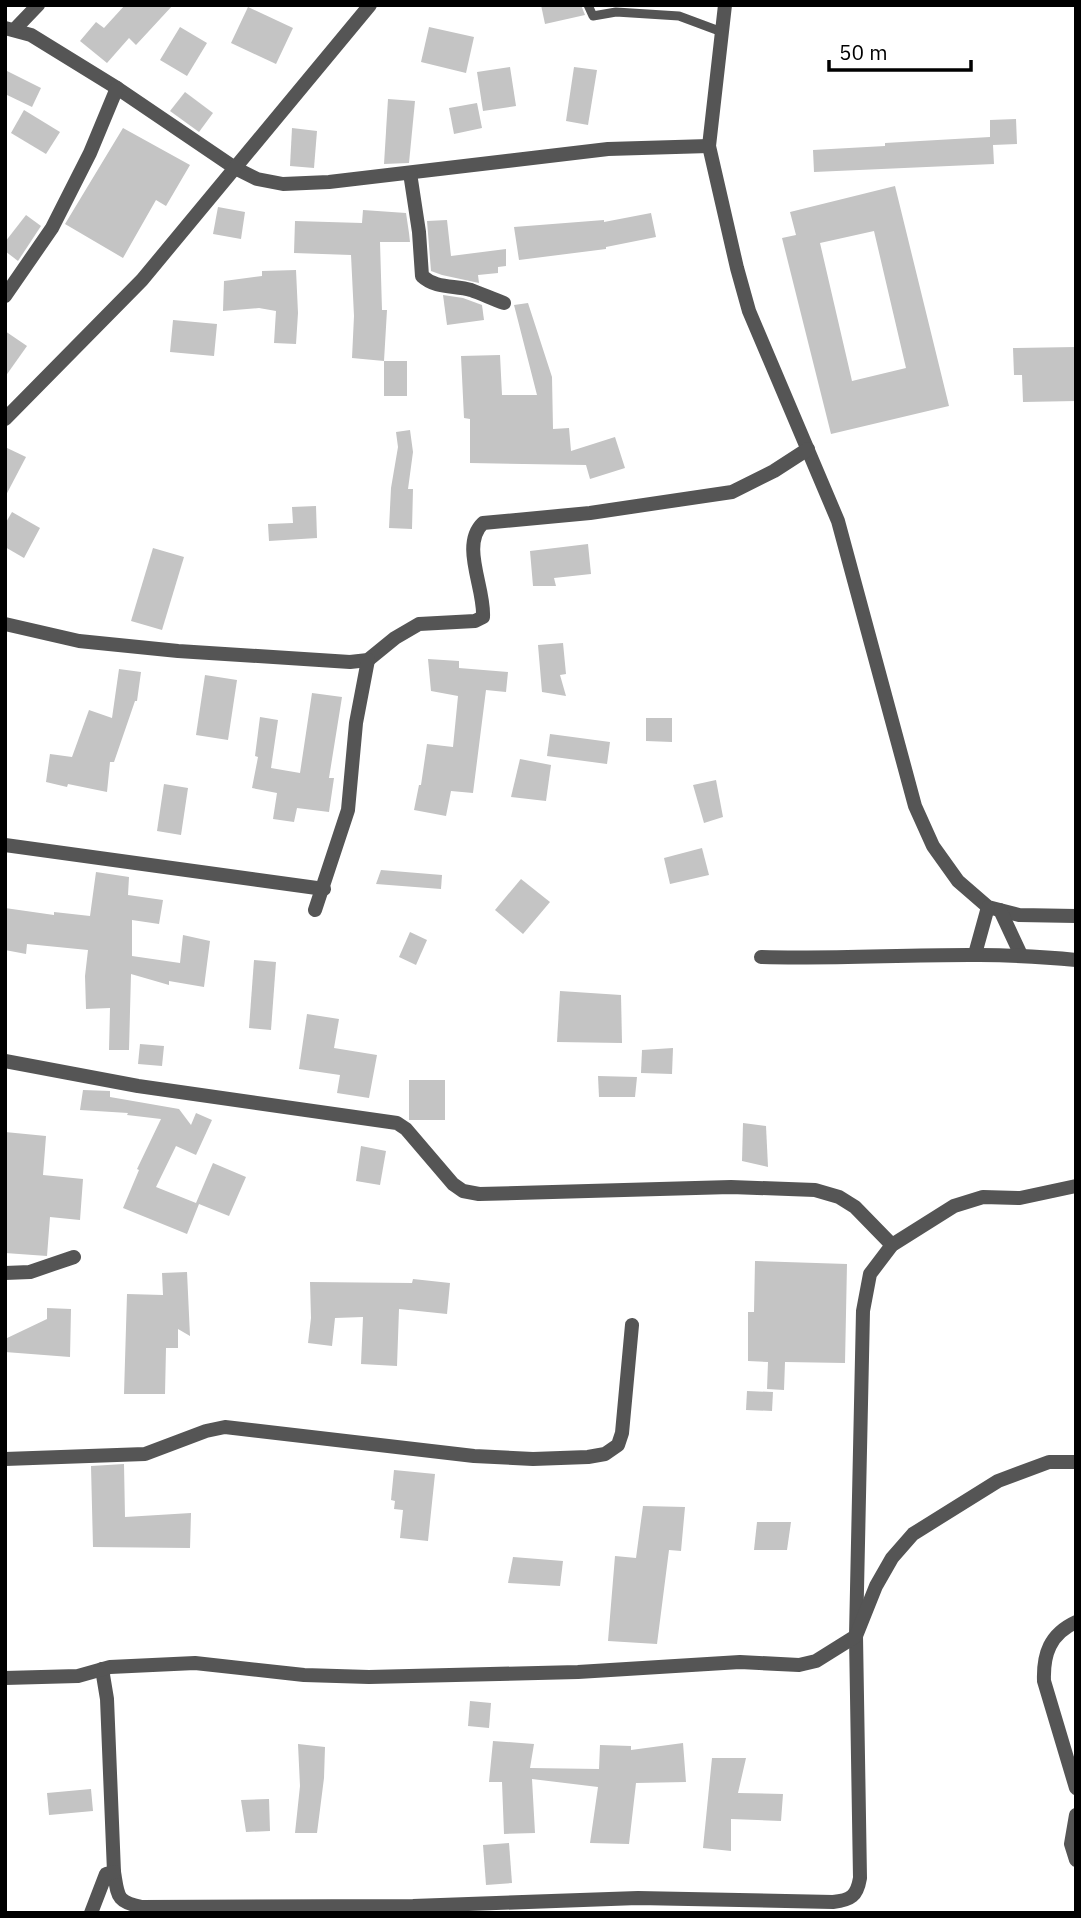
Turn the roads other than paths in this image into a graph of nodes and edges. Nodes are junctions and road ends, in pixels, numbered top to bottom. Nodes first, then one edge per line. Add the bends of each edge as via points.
1 (38, 5) edge
2 (370, 5) edge
3 (588, 5) edge
4 (725, 5) edge
5 (10, 29) edge
6 (722, 32) junction
7 (117, 88) junction
8 (709, 146) junction
9 (235, 168) junction
10 (410, 173) junction
11 (5, 296) edge
12 (504, 303) dead end
13 (5, 419) edge
14 (808, 449) junction
15 (5, 624) edge
16 (368, 660) junction
17 (5, 845) edge
18 (324, 889) junction
19 (994, 908) junction
20 (315, 911) dead end
21 (1076, 916) edge
22 (975, 954) junction
23 (1021, 955) junction
24 (761, 957) dead end
25 (1076, 960) edge
26 (5, 1061) edge
27 (1076, 1186) edge
28 (892, 1245) junction
29 (74, 1257) dead end
30 (5, 1273) edge
31 (632, 1325) dead end
32 (5, 1458) edge
33 (1076, 1462) edge
34 (1076, 1622) edge
35 (856, 1636) junction
36 (103, 1669) junction
37 (5, 1678) edge
38 (1076, 1788) edge
39 (1076, 1815) edge
40 (1076, 1860) edge
41 (114, 1872) junction
42 (593, 1906) edge
43 (91, 1913) edge

1 - 5 street
2 - 9 street
3 - 6 lane via 593,16 616,12 679,16
4 - 6 street
5 - 7 street via 31,35
6 - 8 street
7 - 9 street
7 - 11 street via 52,228
8 - 10 street via 608,149
8 - 14 street via 749,310
9 - 10 street via 283,184
9 - 13 street via 142,280
10 - 12 street via 422,276
14 - 16 street via 732,492 483,523 476,530 473,548 483,617 419,624
14 - 19 street via 838,521 915,806 933,846 958,881
15 - 16 street via 91,642 310,660
16 - 18 street via 356,723 348,810
17 - 18 street
18 - 20 street
19 - 21 street via 1019,915
19 - 22 street
19 - 23 street
22 - 23 street
22 - 24 street
23 - 25 street
26 - 28 street via 138,1086 397,1123 453,1184 479,1194 731,1187 815,1190 855,1207
27 - 28 street via 1020,1198 983,1197 954,1206
28 - 35 street via 870,1274 863,1311
29 - 30 street via 30,1272
31 - 32 street via 622,1433 618,1445 605,1454 533,1459 474,1456 225,1427 145,1454
33 - 35 street via 1049,1462 998,1481 913,1534 876,1586
34 - 38 street via 1053,1640 1043,1666
35 - 36 street via 825,1656 799,1665 740,1662 578,1672 369,1676 304,1675 195,1663
35 - 42 street via 860,1878 858,1891 850,1900 638,1898
36 - 37 street via 78,1676
36 - 41 street
39 - 40 street via 1071,1844
41 - 42 street via 118,1897 142,1907
41 - 43 street via 106,1874

